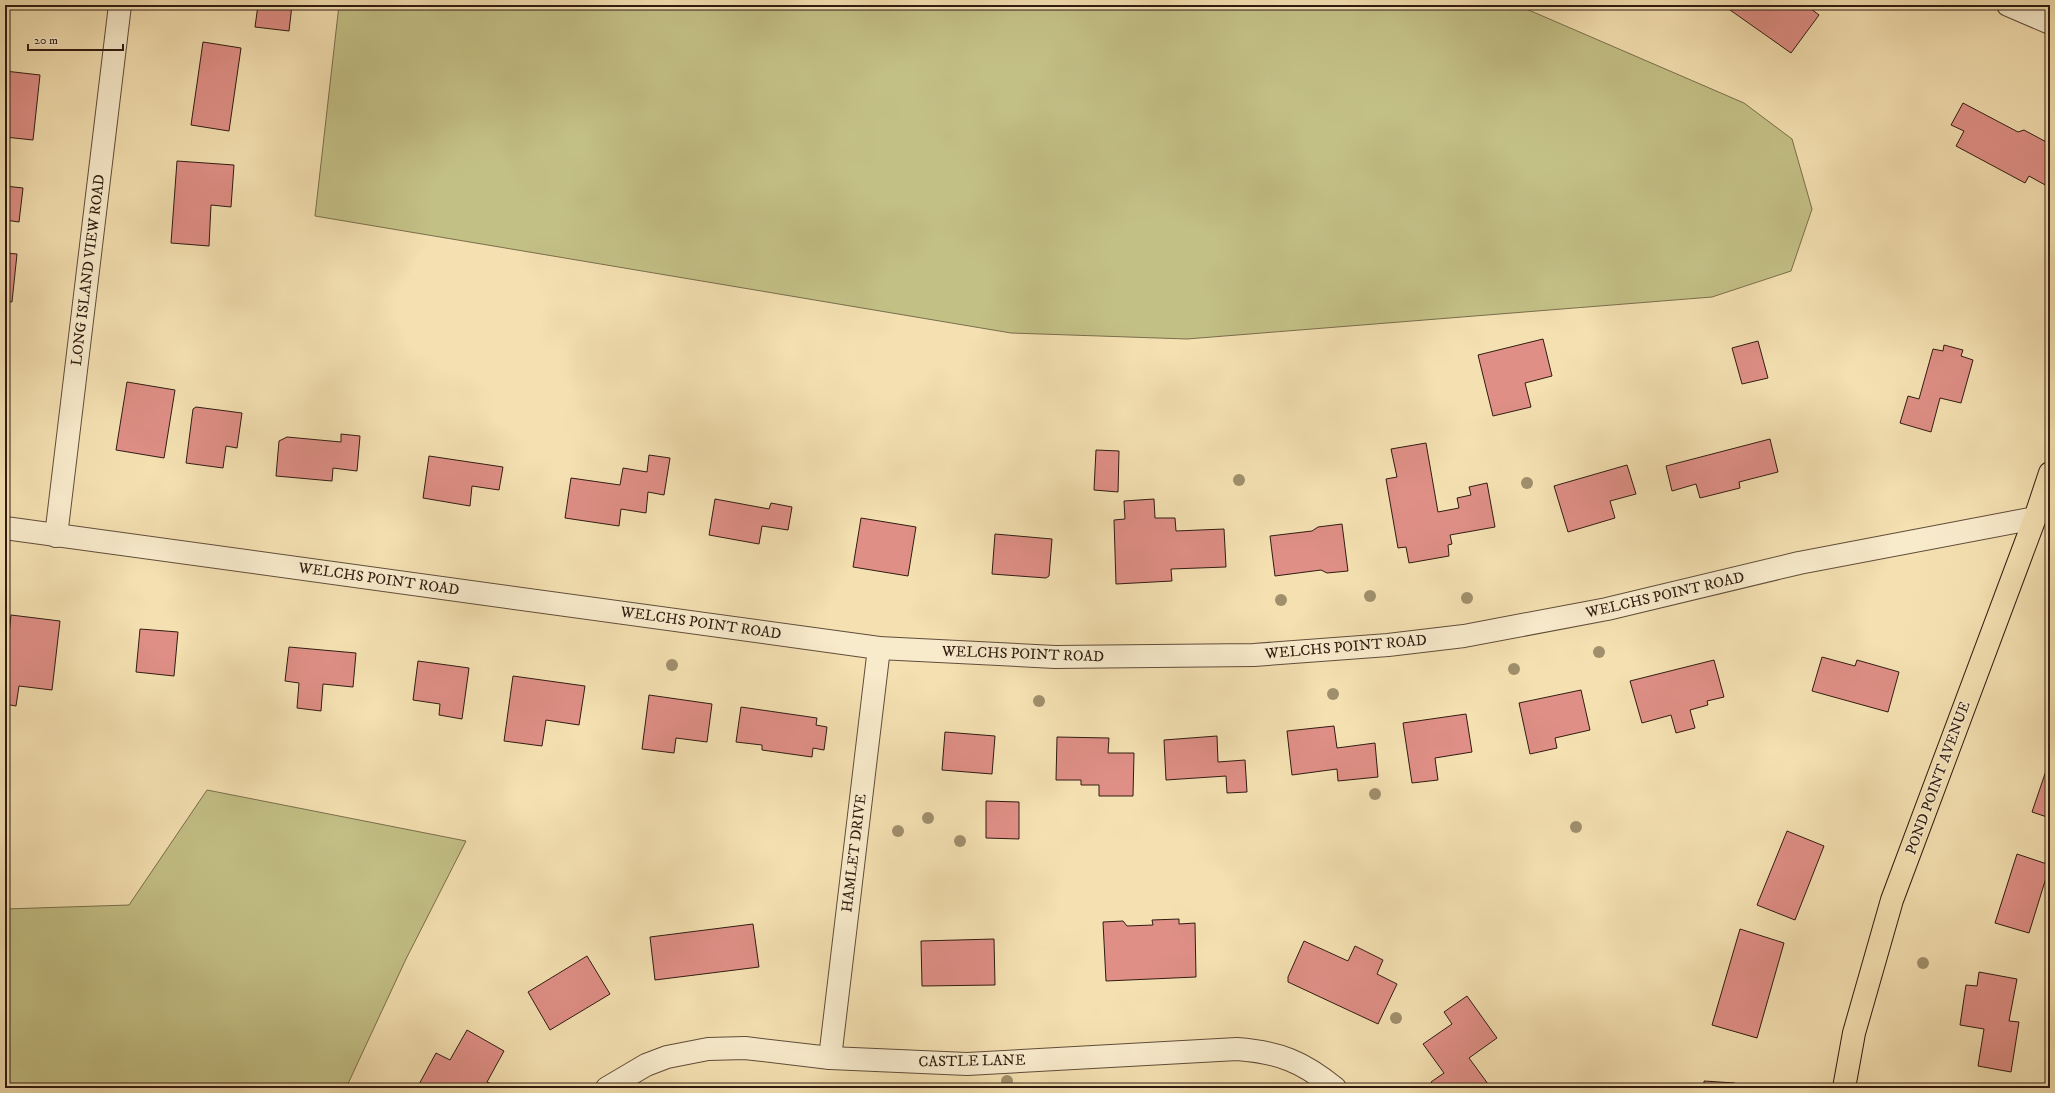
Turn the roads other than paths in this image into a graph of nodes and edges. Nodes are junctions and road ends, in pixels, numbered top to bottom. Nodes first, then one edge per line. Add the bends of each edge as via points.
1 (120, 5) edge
2 (2008, 5) edge
3 (2050, 23) edge
4 (2050, 473) edge
5 (2035, 518) junction
6 (5, 528) edge
7 (56, 536) junction
8 (879, 648) junction
9 (830, 1058) junction
10 (608, 1088) edge
11 (1335, 1088) edge
12 (1844, 1088) edge

1 - 7 street, LONG ISLAND VIEW ROAD
2 - 3 street
4 - 5 main road, POND POINT AVENUE
5 - 8 street, WELCHS POINT ROAD via 1798,563 1608,609 1464,636 1388,645 1254,655 1055,657
5 - 12 main road, POND POINT AVENUE via 1892,900 1854,1033
6 - 7 street, WELCHS POINT ROAD
7 - 8 street, WELCHS POINT ROAD via 549,601
8 - 9 street, HAMLET DRIVE
9 - 10 street, CASTLE LANE via 745,1048 708,1049 667,1057 646,1065
9 - 11 street, CASTLE LANE via 967,1064 1238,1049 1263,1050 1288,1057

